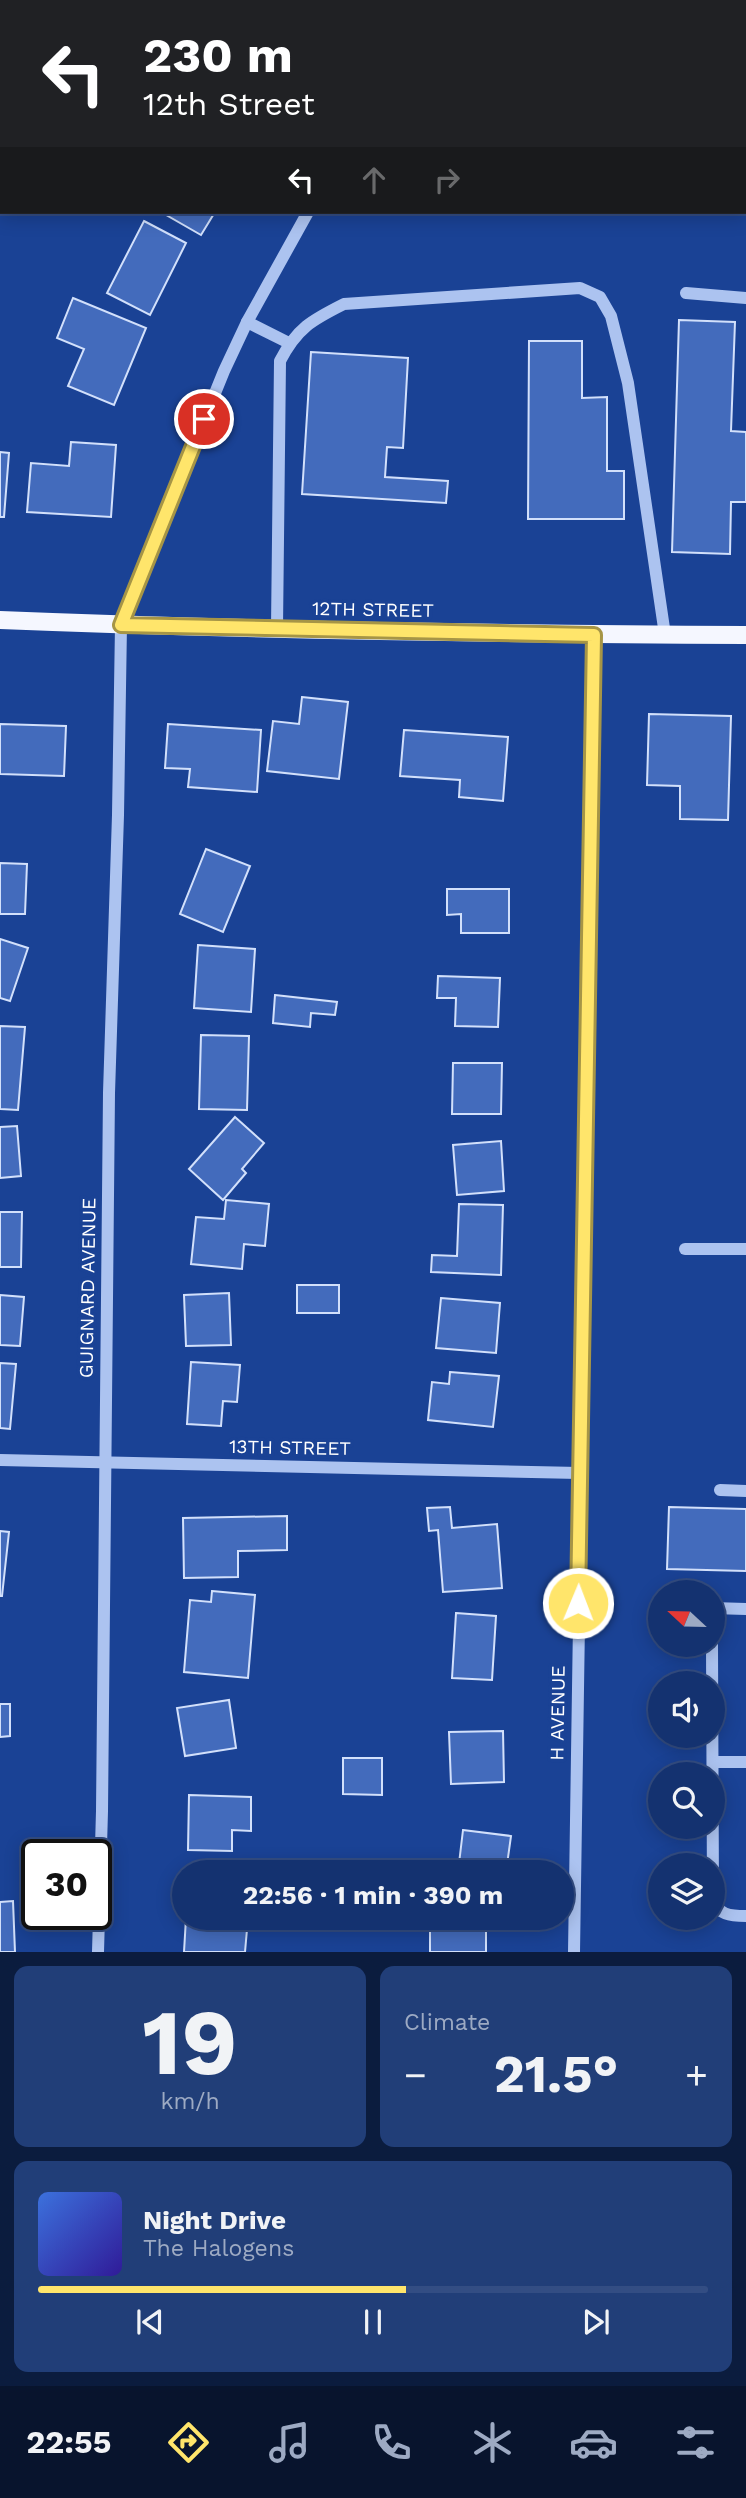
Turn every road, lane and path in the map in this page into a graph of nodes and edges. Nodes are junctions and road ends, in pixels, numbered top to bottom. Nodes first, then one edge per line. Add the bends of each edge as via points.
1 (307, 214) edge
2 (686, 293) dead end
3 (746, 298) edge
4 (247, 322) junction
5 (289, 343) junction
6 (0, 620) edge
7 (121, 625) junction
8 (277, 628) junction
9 (594, 635) junction
10 (665, 635) junction
11 (746, 635) edge
12 (685, 1249) dead end
13 (746, 1249) edge
14 (0, 1460) edge
15 (104, 1462) junction
16 (579, 1473) junction
17 (720, 1490) dead end
18 (746, 1491) edge
19 (725, 1608) edge
20 (746, 1609) edge
21 (712, 1657) edge
22 (714, 1762) edge
23 (725, 1762) edge
24 (746, 1762) edge
25 (713, 1839) edge
26 (746, 1916) edge
27 (98, 1952) edge
28 (574, 1952) edge

1 - 4 street
2 - 3 street
4 - 5 street
4 - 7 street
5 - 8 street via 281,362
5 - 10 street via 311,320 344,303 580,288 600,297 611,316 628,383
6 - 7 main road, 12TH STREET
7 - 8 main road, 12TH STREET
7 - 15 street, GUIGNARD AVENUE
8 - 9 main road, 12TH STREET
9 - 10 main road, 12TH STREET
9 - 16 street, H AVENUE
10 - 11 main road, 12TH STREET
12 - 13 street
14 - 15 street, 13TH STREET
15 - 16 street, 13TH STREET
15 - 27 street, GUIGNARD AVENUE
16 - 28 street, H AVENUE
17 - 18 street
19 - 20 street
21 - 22 street
23 - 24 street
25 - 26 street via 715,1905 725,1914

